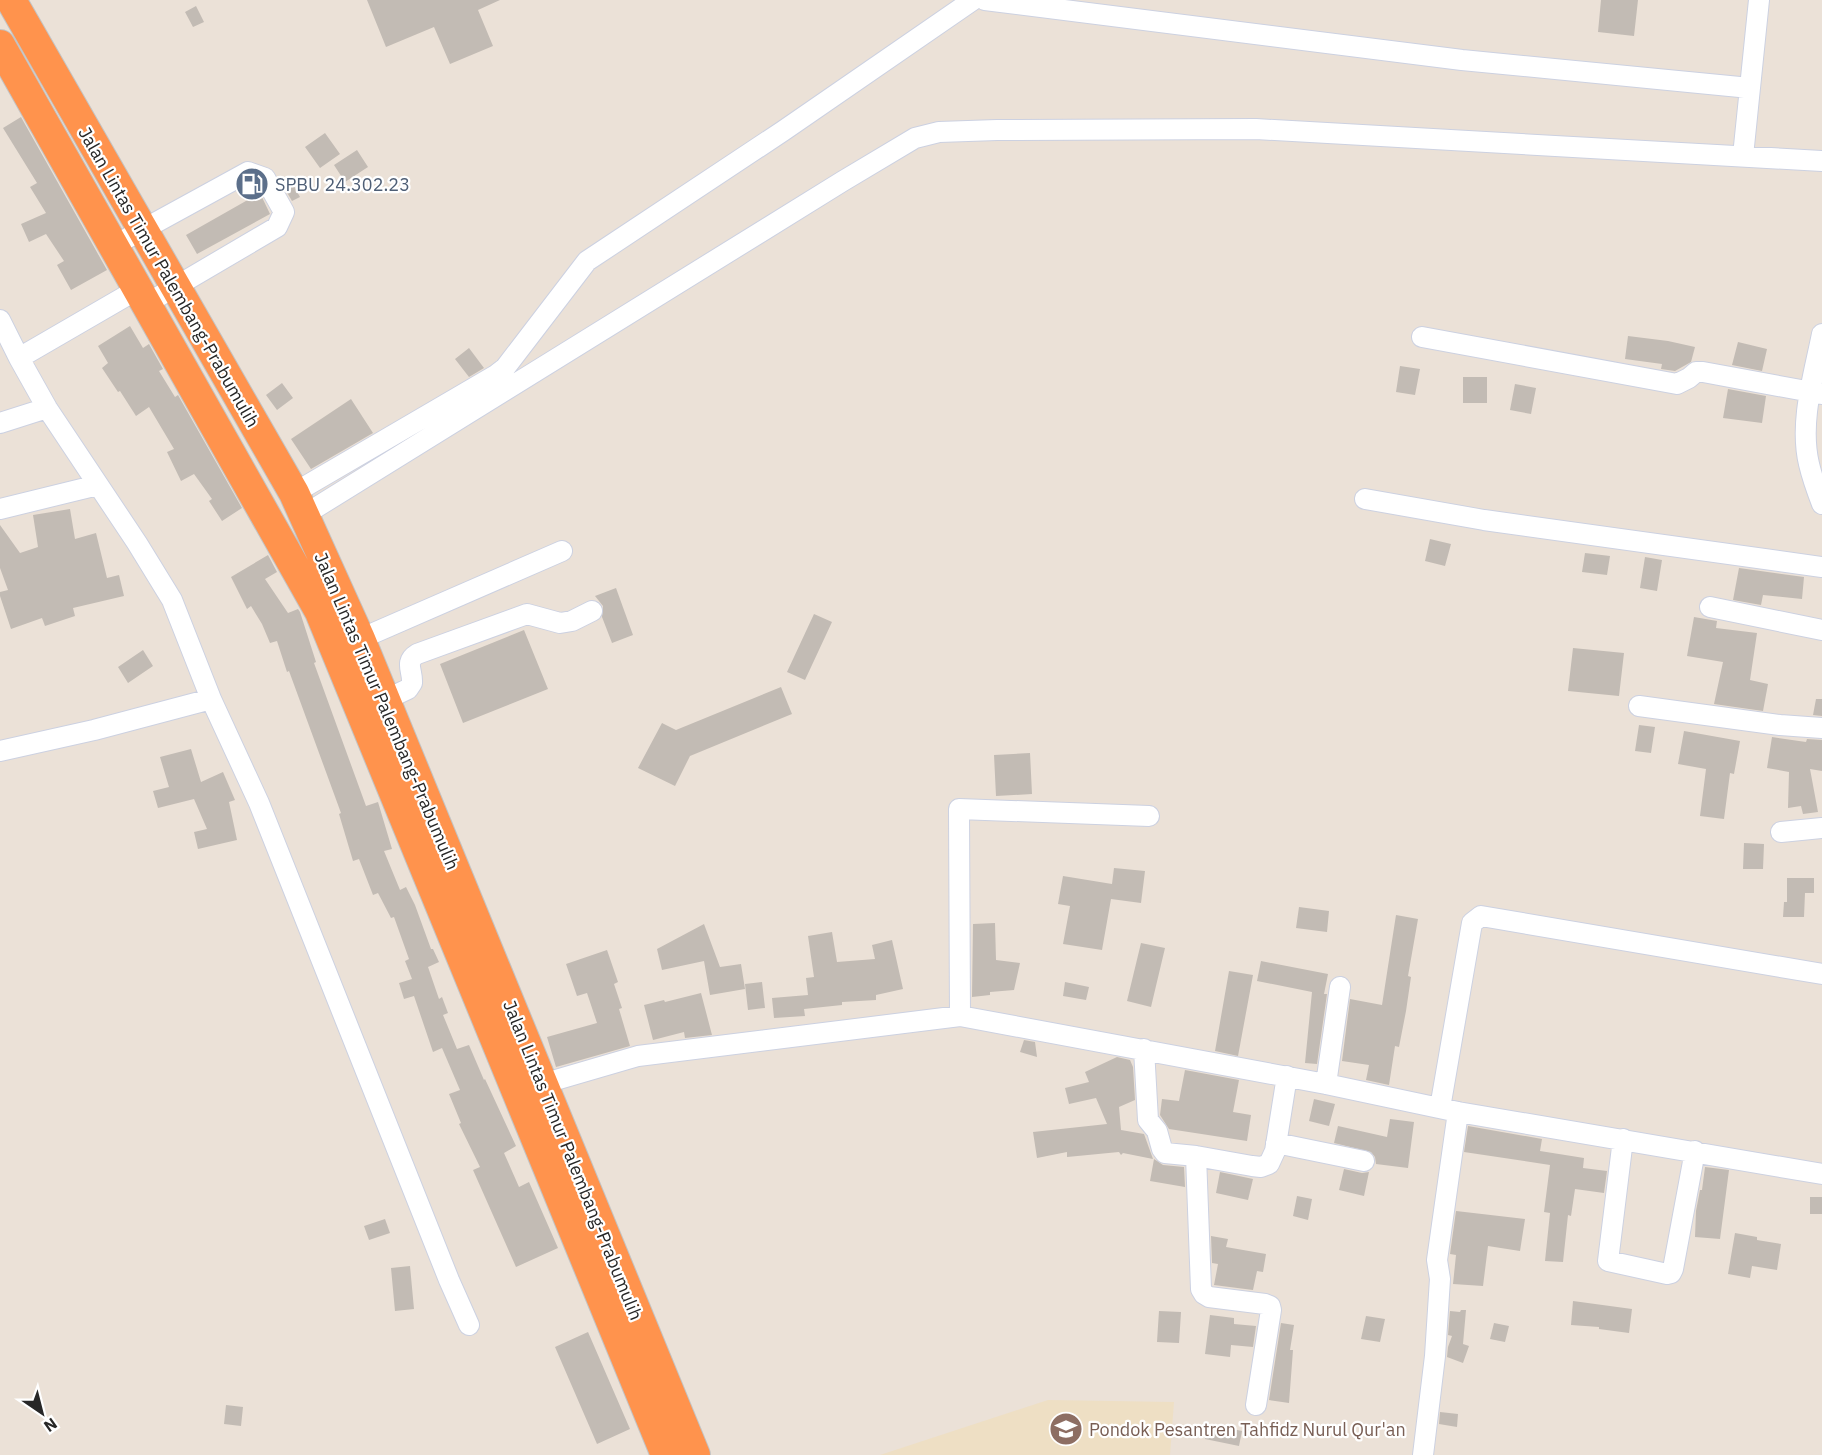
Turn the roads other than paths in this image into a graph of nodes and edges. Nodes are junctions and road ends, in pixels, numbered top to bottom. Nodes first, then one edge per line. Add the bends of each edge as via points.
1 (11, 0) edge
2 (973, 0) edge
3 (986, 0) edge
4 (1759, 0) edge
5 (0, 45) edge
6 (1750, 88) junction
7 (1743, 156) junction
8 (1822, 161) edge
9 (142, 231) junction
10 (113, 246) junction
11 (175, 287) junction
12 (142, 297) junction
13 (0, 320) edge
14 (1822, 334) edge
15 (1422, 337) dead end
16 (28, 353) junction
17 (1816, 393) edge
18 (47, 408) junction
19 (0, 423) edge
20 (98, 485) junction
21 (1365, 499) dead end
22 (299, 504) junction
23 (1822, 504) edge
24 (0, 508) edge
25 (562, 551) dead end
26 (1822, 567) edge
27 (1710, 607) dead end
28 (592, 611) dead end
29 (1822, 630) edge
30 (360, 639) junction
31 (211, 699) junction
32 (384, 700) junction
33 (1639, 706) dead end
34 (1822, 728) edge
35 (0, 751) edge
36 (1149, 816) dead end
37 (1822, 828) edge
38 (1781, 832) dead end
39 (1822, 974) edge
40 (1340, 987) dead end
41 (960, 1016) junction
42 (1144, 1049) junction
43 (1287, 1076) junction
44 (542, 1084) junction
45 (1326, 1084) junction
46 (1449, 1110) junction
47 (1623, 1139) junction
48 (1276, 1143) junction
49 (1695, 1151) junction
50 (1196, 1156) junction
51 (1364, 1161) dead end
52 (1822, 1173) edge
53 (469, 1325) dead end
54 (1256, 1405) dead end
55 (666, 1455) edge
56 (695, 1455) edge
57 (1423, 1455) edge

1 - 9 highway, Jalan Lintas Timur Palembang-Prabumulih
2 - 22 street via 587,261 505,368
3 - 6 street via 1462,60
4 - 6 street
5 - 10 highway, Jalan Lintas Timur Palembang-Prabumulih
6 - 7 street
7 - 8 street
7 - 22 street via 1256,129 939,132 915,138
9 - 10 street
9 - 11 highway, Jalan Lintas Timur Palembang-Prabumulih
9 - 11 street via 248,172 264,178 285,212 277,227
10 - 12 highway, Jalan Lintas Timur Palembang-Prabumulih
11 - 12 street
11 - 22 highway, Jalan Lintas Timur Palembang-Prabumulih
12 - 16 street via 80,323
12 - 55 highway, Jalan Lintas Timur Palembang-Prabumulih via 320,612
13 - 16 street
14 - 17 street
15 - 17 street via 1677,384 1703,372
16 - 18 street
17 - 23 street via 1806,435 1808,462
18 - 19 street
18 - 20 street
20 - 24 street
20 - 31 street via 172,600
21 - 26 street via 1485,520
22 - 30 highway, Jalan Lintas Timur Palembang-Prabumulih
25 - 30 street
27 - 29 street
28 - 32 street via 560,622 527,614 417,654 409,663 412,683
30 - 32 highway, Jalan Lintas Timur Palembang-Prabumulih
31 - 35 street
31 - 53 street via 263,814
32 - 44 highway, Jalan Lintas Timur Palembang-Prabumulih
33 - 34 street
36 - 41 street via 959,809
37 - 38 street
39 - 46 street via 1481,916 1472,923
40 - 45 street
41 - 42 street
41 - 44 street via 638,1056
42 - 43 street
42 - 50 street via 1148,1120 1160,1136 1162,1149 1165,1153
43 - 45 street
43 - 48 street
44 - 56 highway, Jalan Lintas Timur Palembang-Prabumulih
45 - 46 street
46 - 47 street
46 - 57 street via 1437,1260 1440,1279 1435,1356
47 - 49 street
47 - 49 street via 1608,1261 1667,1274 1673,1269
48 - 50 street via 1273,1159 1261,1167
48 - 51 street
49 - 52 street
50 - 54 street via 1201,1289 1209,1297 1265,1304 1271,1310

